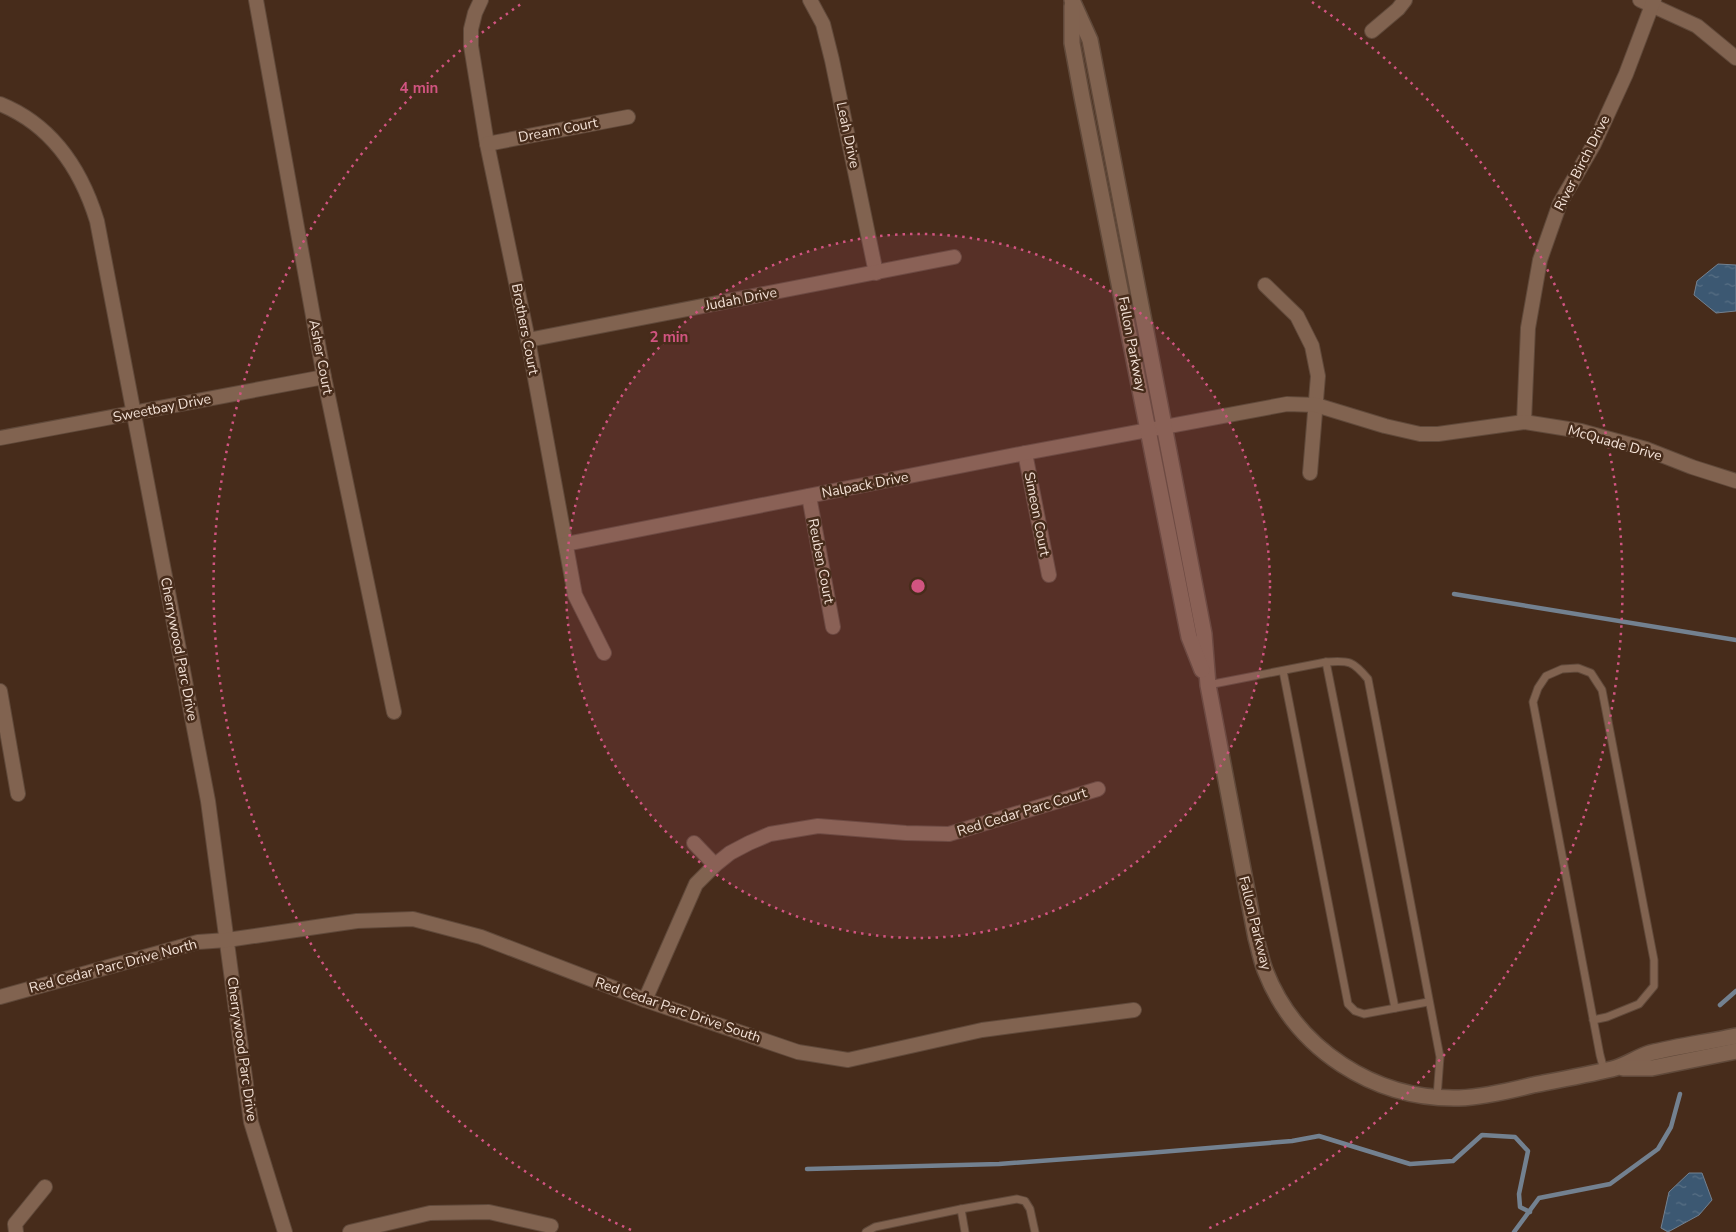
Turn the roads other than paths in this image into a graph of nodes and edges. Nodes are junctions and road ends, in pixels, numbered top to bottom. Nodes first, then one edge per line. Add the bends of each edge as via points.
1 (256, 0) edge
2 (481, 0) edge
3 (810, 0) edge
4 (1405, 0) edge
5 (1649, 2) edge
6 (1372, 31) dead end
7 (1736, 58) edge
8 (0, 104) edge
9 (628, 116) dead end
10 (487, 144) junction
11 (954, 257) dead end
12 (876, 273) junction
13 (1265, 285) dead end
14 (528, 340) junction
15 (324, 377) junction
16 (1316, 405) junction
17 (135, 413) junction
18 (1524, 422) junction
19 (1156, 428) junction
20 (0, 438) edge
21 (1026, 453) junction
22 (1310, 473) dead end
23 (1736, 481) edge
24 (809, 496) junction
25 (566, 544) junction
26 (1049, 575) dead end
27 (833, 626) dead end
28 (604, 653) dead end
29 (1326, 662) junction
30 (1283, 671) junction
31 (1208, 684) junction
32 (0, 691) edge
33 (394, 712) dead end
34 (1098, 789) dead end
35 (18, 794) dead end
36 (694, 844) dead end
37 (715, 865) junction
38 (227, 940) junction
39 (0, 997) edge
40 (645, 1000) junction
41 (1428, 1002) junction
42 (1395, 1008) junction
43 (1134, 1010) dead end
44 (1594, 1020) junction
45 (1736, 1036) edge
46 (1736, 1052) edge
47 (1609, 1069) junction
48 (1437, 1097) junction
49 (45, 1187) dead end
50 (960, 1209) junction
51 (551, 1226) dead end
52 (16, 1232) edge
53 (285, 1232) edge
54 (350, 1232) edge
55 (866, 1232) edge
56 (965, 1232) edge
57 (1035, 1232) edge

1 - 15 street, Asher Court
2 - 10 street, Brothers Court via 471,29 471,46
3 - 12 street, Leah Drive via 829,46
4 - 6 street
5 - 7 street via 1698,26
5 - 18 street, River Birch Drive via 1626,74 1594,144 1560,203 1540,260 1528,328
8 - 17 street, Cherrywood Parc Drive via 33,122 59,145 80,176 91,201
9 - 10 street, Dream Court
10 - 14 street, Brothers Court
11 - 12 street, Judah Drive
12 - 14 street, Judah Drive
13 - 16 street via 1297,316 1312,346 1318,376
14 - 25 street, Brothers Court
15 - 17 street, Sweetbay Drive
15 - 33 street, Asher Court
16 - 18 street, McQuade Drive via 1420,434
16 - 19 street, McQuade Drive via 1287,404
16 - 22 street
17 - 20 street, Sweetbay Drive
17 - 38 street, Cherrywood Parc Drive via 208,801
18 - 23 street, McQuade Drive via 1580,431
19 - 19 street, Fallon Parkway via 1090,40 1072,0 1072,43
19 - 21 street, Nalpack Drive
19 - 31 street, Fallon Parkway via 1189,637
21 - 24 street, Nalpack Drive
21 - 26 street, Simeon Court
24 - 25 street, Nalpack Drive
24 - 27 street, Reuben Court
25 - 28 street, Brothers Court via 575,595
29 - 30 lane
29 - 41 lane via 1342,660 1357,666 1368,678
29 - 42 lane
30 - 31 lane
30 - 42 lane via 1348,1004 1364,1014
31 - 48 street, Fallon Parkway via 1256,938 1265,970 1281,1002 1310,1040 1352,1071 1403,1092
32 - 35 street
34 - 37 street, Red Cedar Parc Court via 949,834 818,826 770,834 730,853
36 - 37 street
37 - 40 street, Red Cedar Parc Court via 696,884
38 - 39 street, Red Cedar Parc Drive North via 198,942
38 - 40 street, Red Cedar Parc Drive South via 357,921 413,919 481,937
38 - 53 street, Cherrywood Parc Drive via 251,1122
40 - 43 street, Red Cedar Parc Drive South via 798,1052 848,1060 982,1030
41 - 42 lane
41 - 48 lane via 1440,1057
44 - 44 lane via 1534,702 1546,676 1562,669 1578,668 1591,674 1602,690 1654,960 1654,986 1639,1004 1608,1018
44 - 47 lane
45 - 47 street, Fallon Parkway via 1649,1054
46 - 47 street, Fallon Parkway via 1652,1068
47 - 48 street, Fallon Parkway via 1480,1096
49 - 52 street via 15,1224
50 - 55 lane via 875,1227
50 - 56 lane
50 - 57 lane via 1017,1199 1025,1201
51 - 54 street via 490,1212 430,1213

